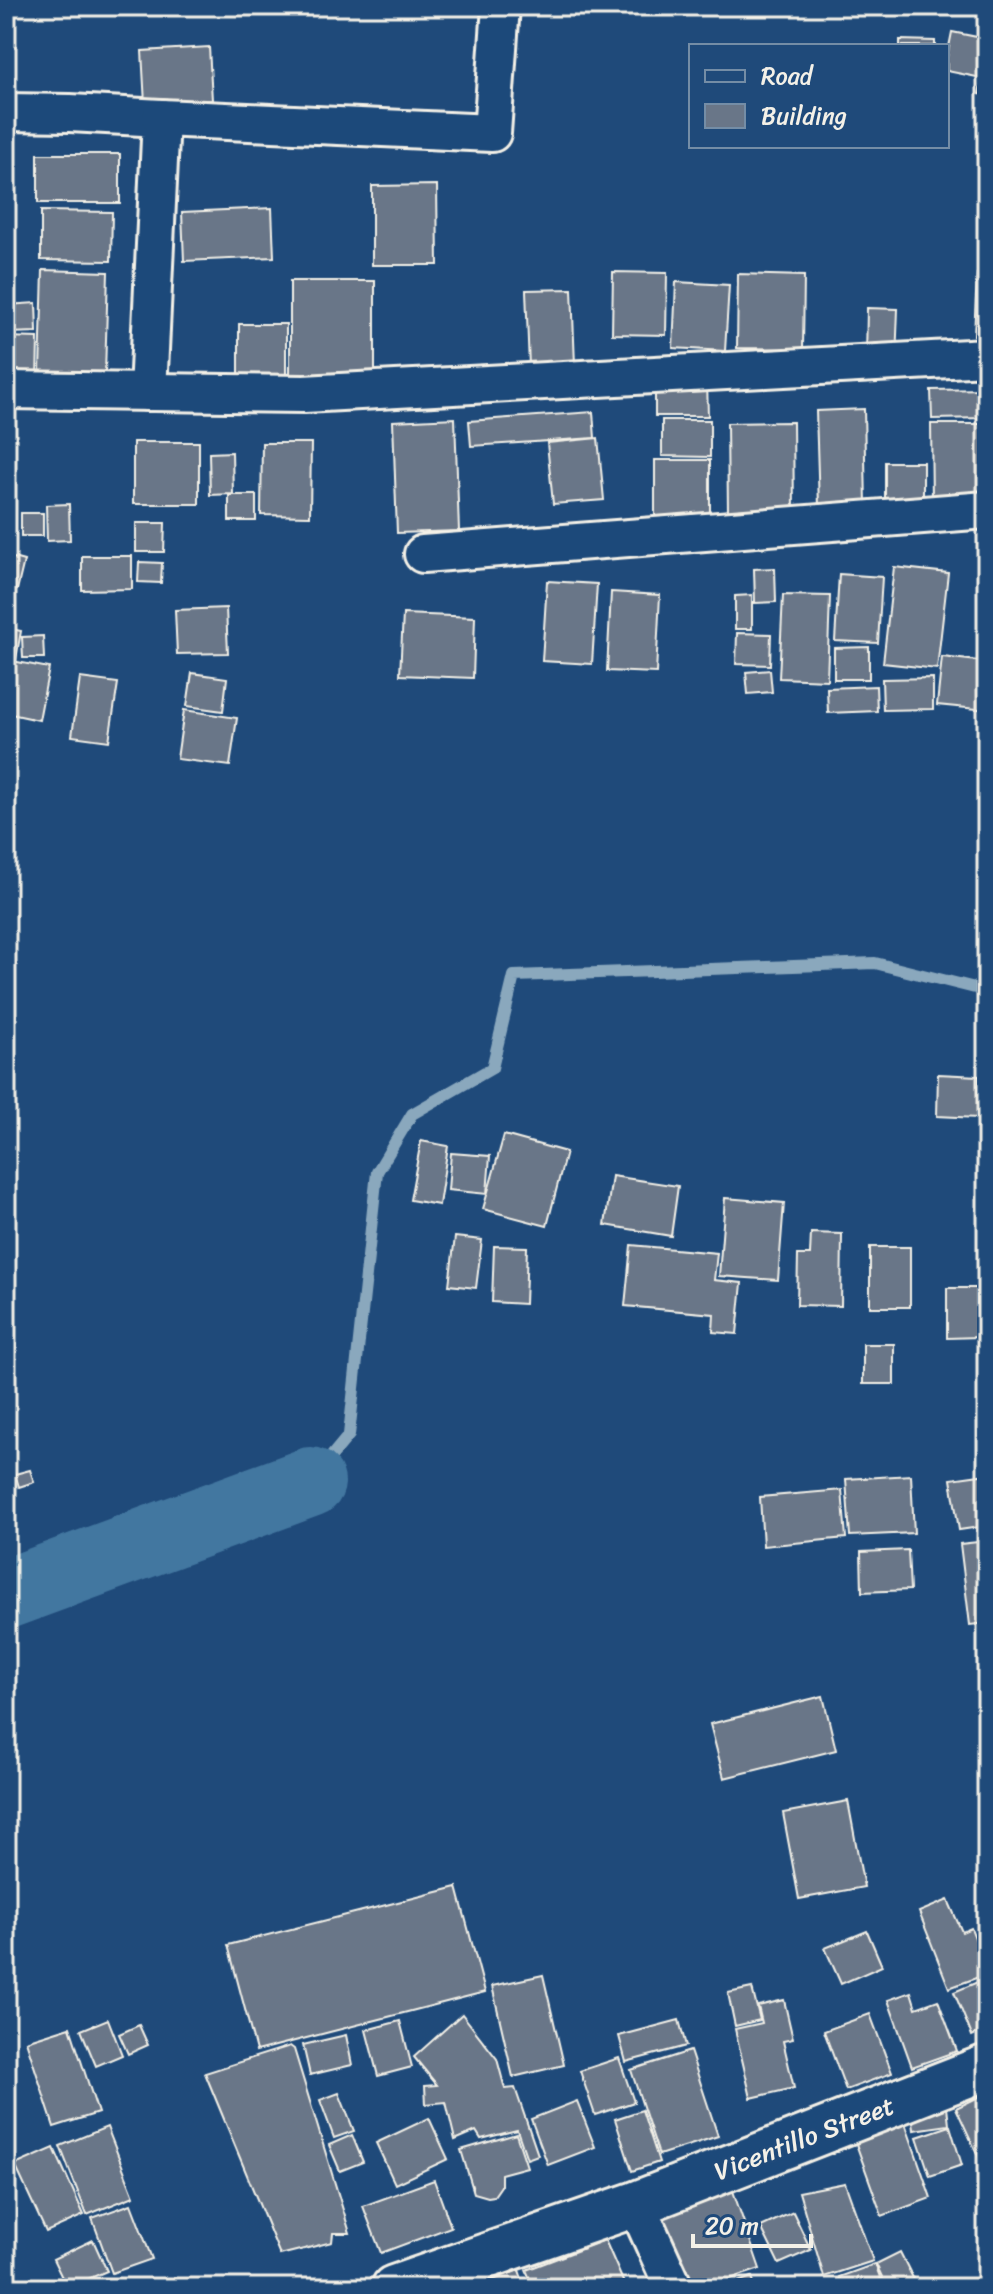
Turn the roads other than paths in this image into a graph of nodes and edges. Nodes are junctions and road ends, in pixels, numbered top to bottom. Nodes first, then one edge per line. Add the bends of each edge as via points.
1 (501, 6) edge
2 (6, 112) edge
3 (161, 118) junction
4 (987, 357) edge
5 (6, 390) edge
6 (148, 392) junction
7 (987, 510) edge
8 (423, 554) dead end
9 (987, 2067) edge
10 (636, 2204) junction
11 (394, 2288) edge
12 (674, 2288) edge

1 - 3 street via 492,133
2 - 3 street
3 - 6 street
4 - 6 street via 304,394
5 - 6 street
7 - 8 street
9 - 10 street, Vicentillo Street
10 - 11 street, Vicentillo Street
10 - 12 street

